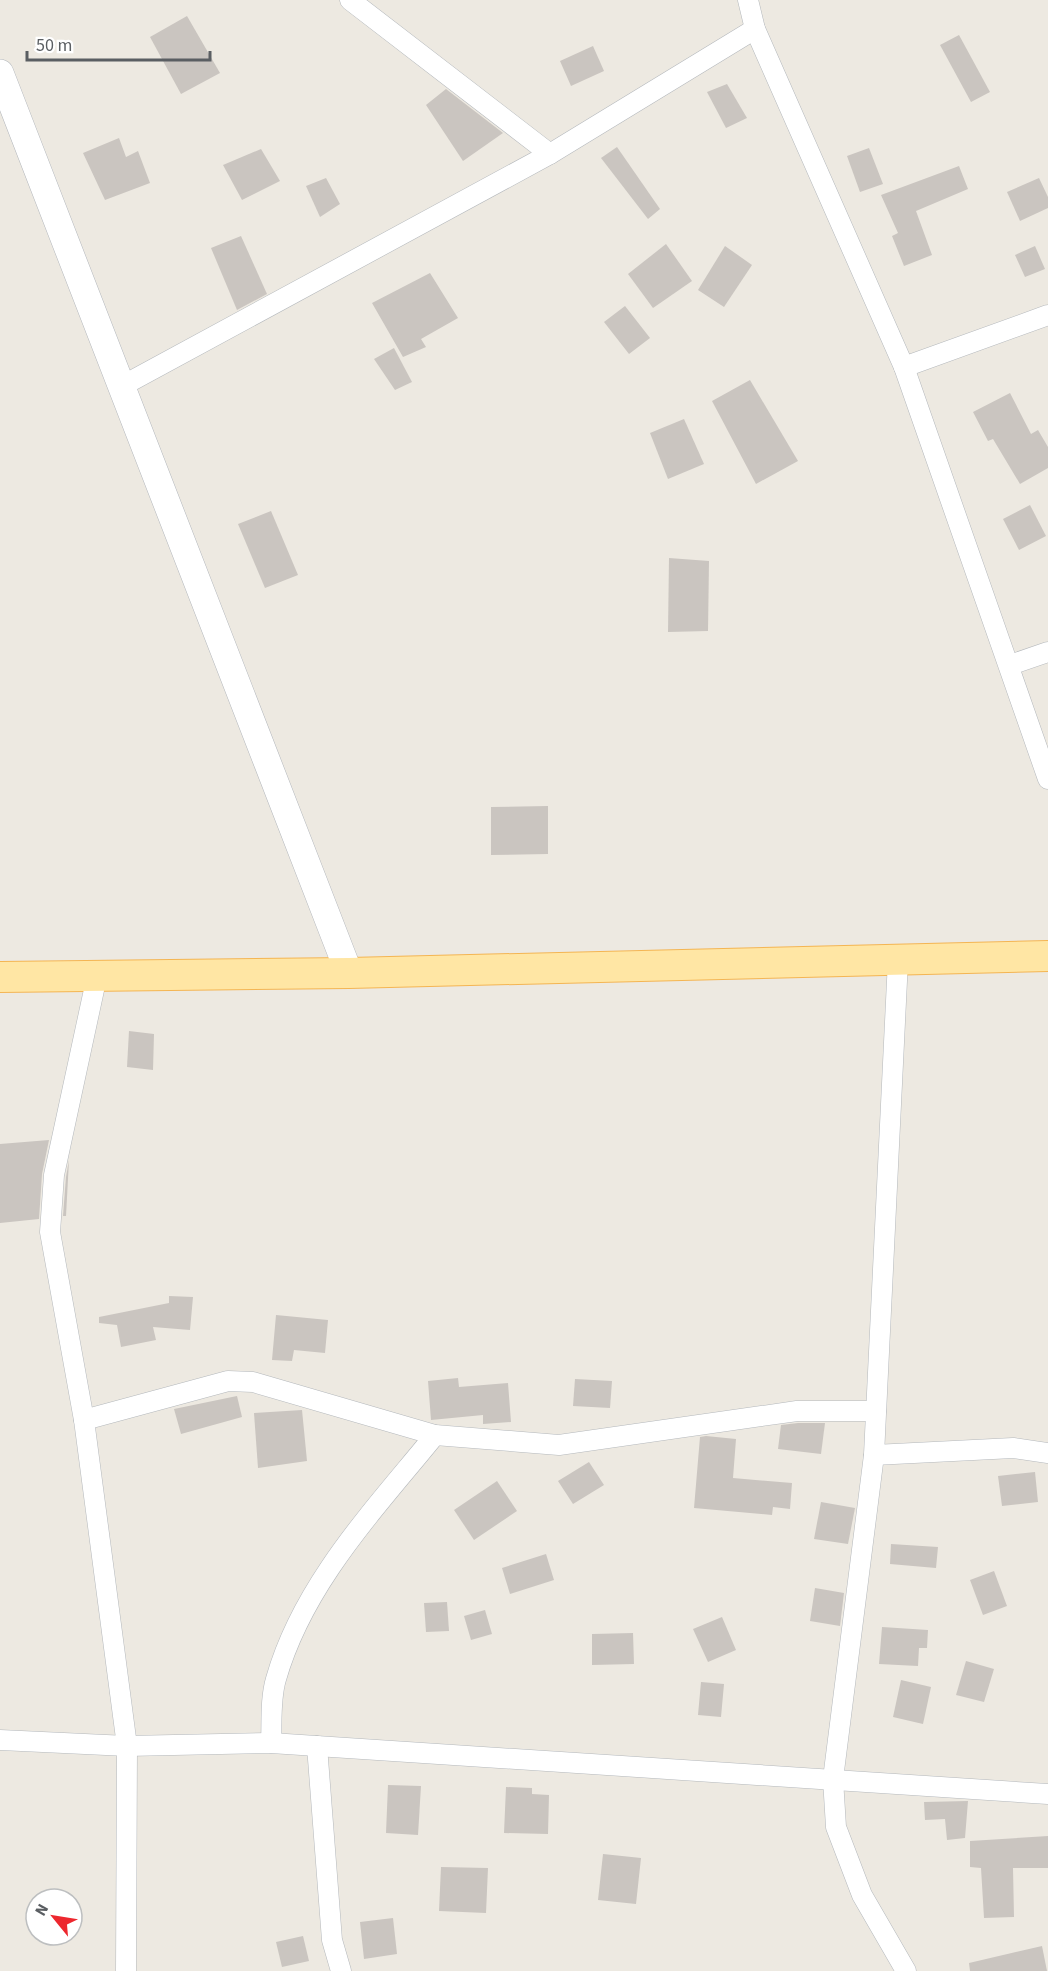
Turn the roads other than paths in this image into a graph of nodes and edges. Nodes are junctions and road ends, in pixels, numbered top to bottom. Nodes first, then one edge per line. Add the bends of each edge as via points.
1 (350, 0) edge
2 (754, 2) edge
3 (755, 28) junction
4 (0, 73) edge
5 (550, 154) junction
6 (1048, 315) edge
7 (904, 368) junction
8 (122, 386) junction
9 (1048, 652) edge
10 (1010, 665) junction
11 (1048, 779) edge
12 (1048, 956) edge
13 (898, 960) junction
14 (349, 972) junction
15 (97, 976) junction
16 (0, 977) edge
17 (876, 1411) junction
18 (84, 1419) junction
19 (435, 1436) junction
20 (1048, 1453) edge
21 (874, 1455) junction
22 (0, 1740) edge
23 (271, 1743) junction
24 (127, 1746) junction
25 (317, 1746) junction
26 (833, 1779) junction
27 (1048, 1794) edge
28 (126, 1971) edge
29 (341, 1971) edge
30 (906, 1971) edge

1 - 5 street
2 - 3 street
3 - 5 street
3 - 7 street
4 - 8 street
5 - 8 street
6 - 7 street
7 - 10 street
8 - 14 street
9 - 10 street
10 - 11 street
12 - 13 main road
13 - 14 main road
13 - 17 street
14 - 15 main road
15 - 16 main road
15 - 18 street via 54,1175 50,1232
17 - 19 street via 797,1411 559,1445
17 - 21 street
18 - 19 street via 228,1381 253,1382
18 - 24 street
19 - 23 street via 344,1546 310,1599 275,1682
20 - 21 street via 1012,1448
21 - 26 street
22 - 24 street
23 - 24 street
23 - 25 street
24 - 28 street
25 - 26 street
25 - 29 street via 332,1940
26 - 27 street
26 - 30 street via 836,1827 844,1850 862,1895

